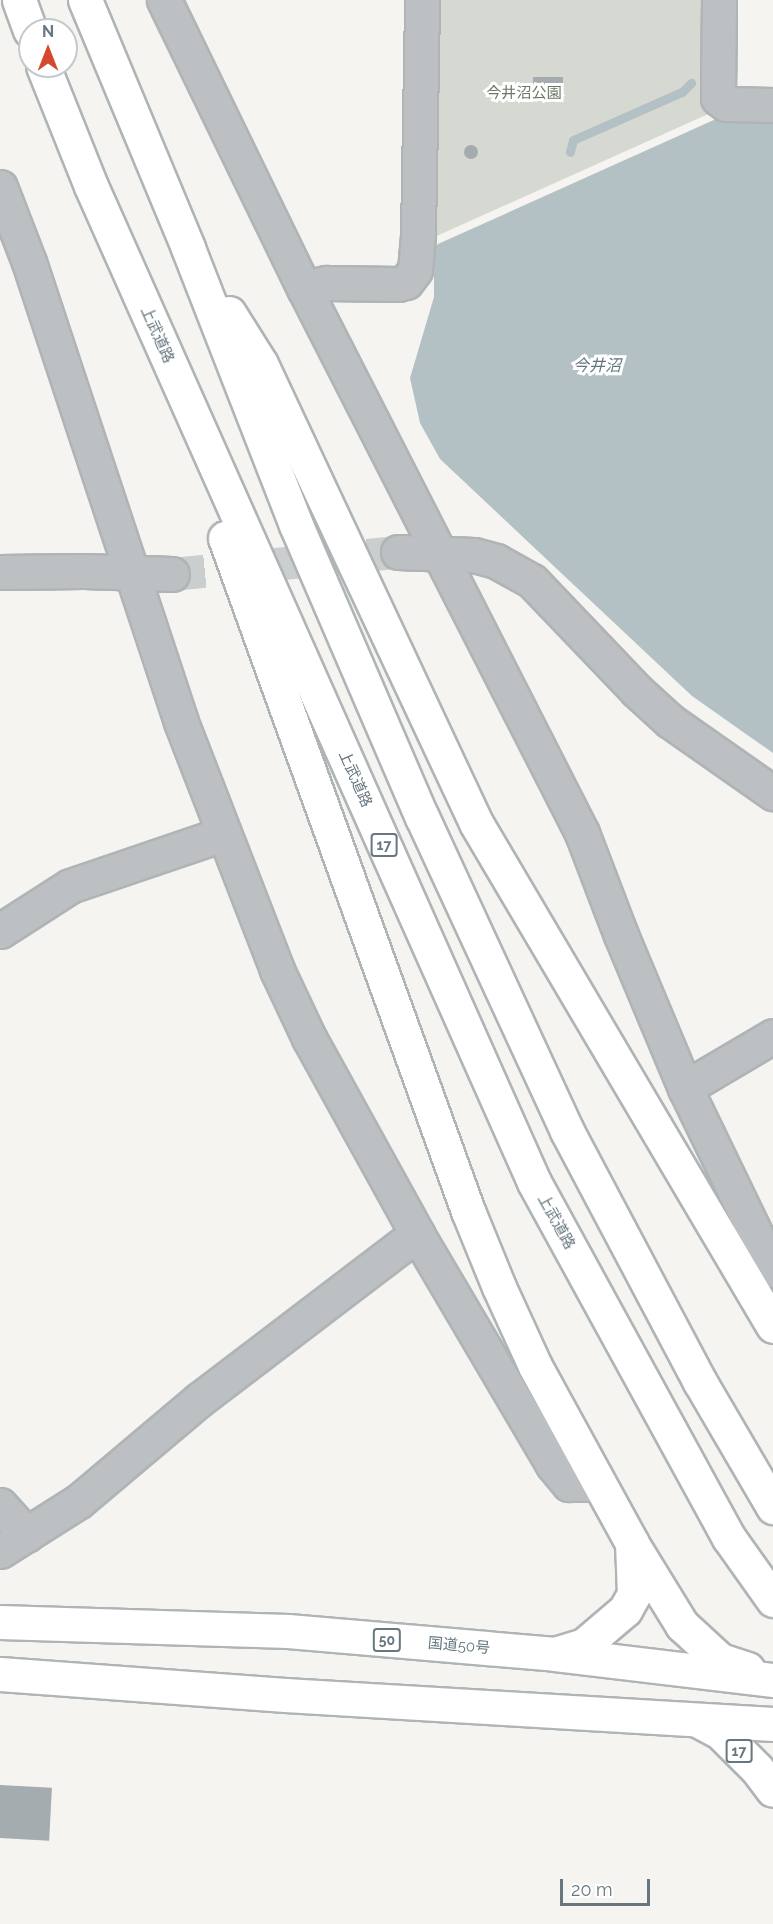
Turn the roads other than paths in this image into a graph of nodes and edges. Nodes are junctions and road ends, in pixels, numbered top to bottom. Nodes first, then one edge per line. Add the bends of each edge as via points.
1 (19, 0) edge
2 (85, 0) edge
3 (165, 0) edge
4 (422, 0) edge
5 (719, 0) edge
6 (26, 18) edge
7 (49, 78) edge
8 (773, 105) edge
9 (0, 187) edge
10 (188, 248) junction
11 (15, 263) edge
12 (304, 288) junction
13 (193, 417) junction
14 (398, 552) tunnel mouth
15 (440, 553) junction
16 (0, 572) edge
17 (131, 573) junction
18 (172, 574) tunnel mouth
19 (773, 793) edge
20 (223, 834) junction
21 (0, 931) edge
22 (773, 1036) edge
23 (685, 1088) junction
24 (417, 1234) junction
25 (773, 1270) edge
26 (770, 1312) edge
27 (594, 1476) junction
28 (0, 1505) edge
29 (773, 1506) edge
30 (13, 1543) edge
31 (632, 1543) junction
32 (773, 1600) edge
33 (0, 1622) edge
34 (555, 1654) junction
35 (0, 1674) edge
36 (773, 1679) edge
37 (697, 1720) junction
38 (773, 1724) edge
39 (773, 1790) edge

1 - 6 highway
2 - 10 highway
3 - 12 street
4 - 12 street via 415,270 406,282 398,284 326,283
5 - 8 street via 718,98 726,105
7 - 13 highway, 上武道路 / 17 via 91,186
9 - 11 street
10 - 26 highway via 261,364 476,823
10 - 29 highway via 301,536 422,817 567,1131 700,1382
11 - 17 street
12 - 15 street
13 - 27 highway, 17 via 203,475 468,1211 535,1366
13 - 32 highway, 上武道路 / 17 via 534,1182 729,1538
14 - 15 street
15 - 19 street via 496,561 532,581 670,721
15 - 23 street via 582,833
16 - 17 street
17 - 18 street
17 - 20 street
20 - 21 street via 70,886
20 - 24 street via 277,970 309,1038
22 - 23 street
23 - 25 street
24 - 27 street via 553,1465 569,1484 584,1484
24 - 30 street via 199,1400 79,1501
27 - 31 highway, 17
28 - 30 street
31 - 34 highway, 17 via 634,1594 625,1610 584,1645
31 - 36 highway via 682,1625 720,1660
33 - 34 highway, 国道50号 / 50 via 288,1631
34 - 36 highway, 国道50号 / 50
35 - 37 highway
37 - 38 highway
37 - 39 highway, 17 via 720,1732

